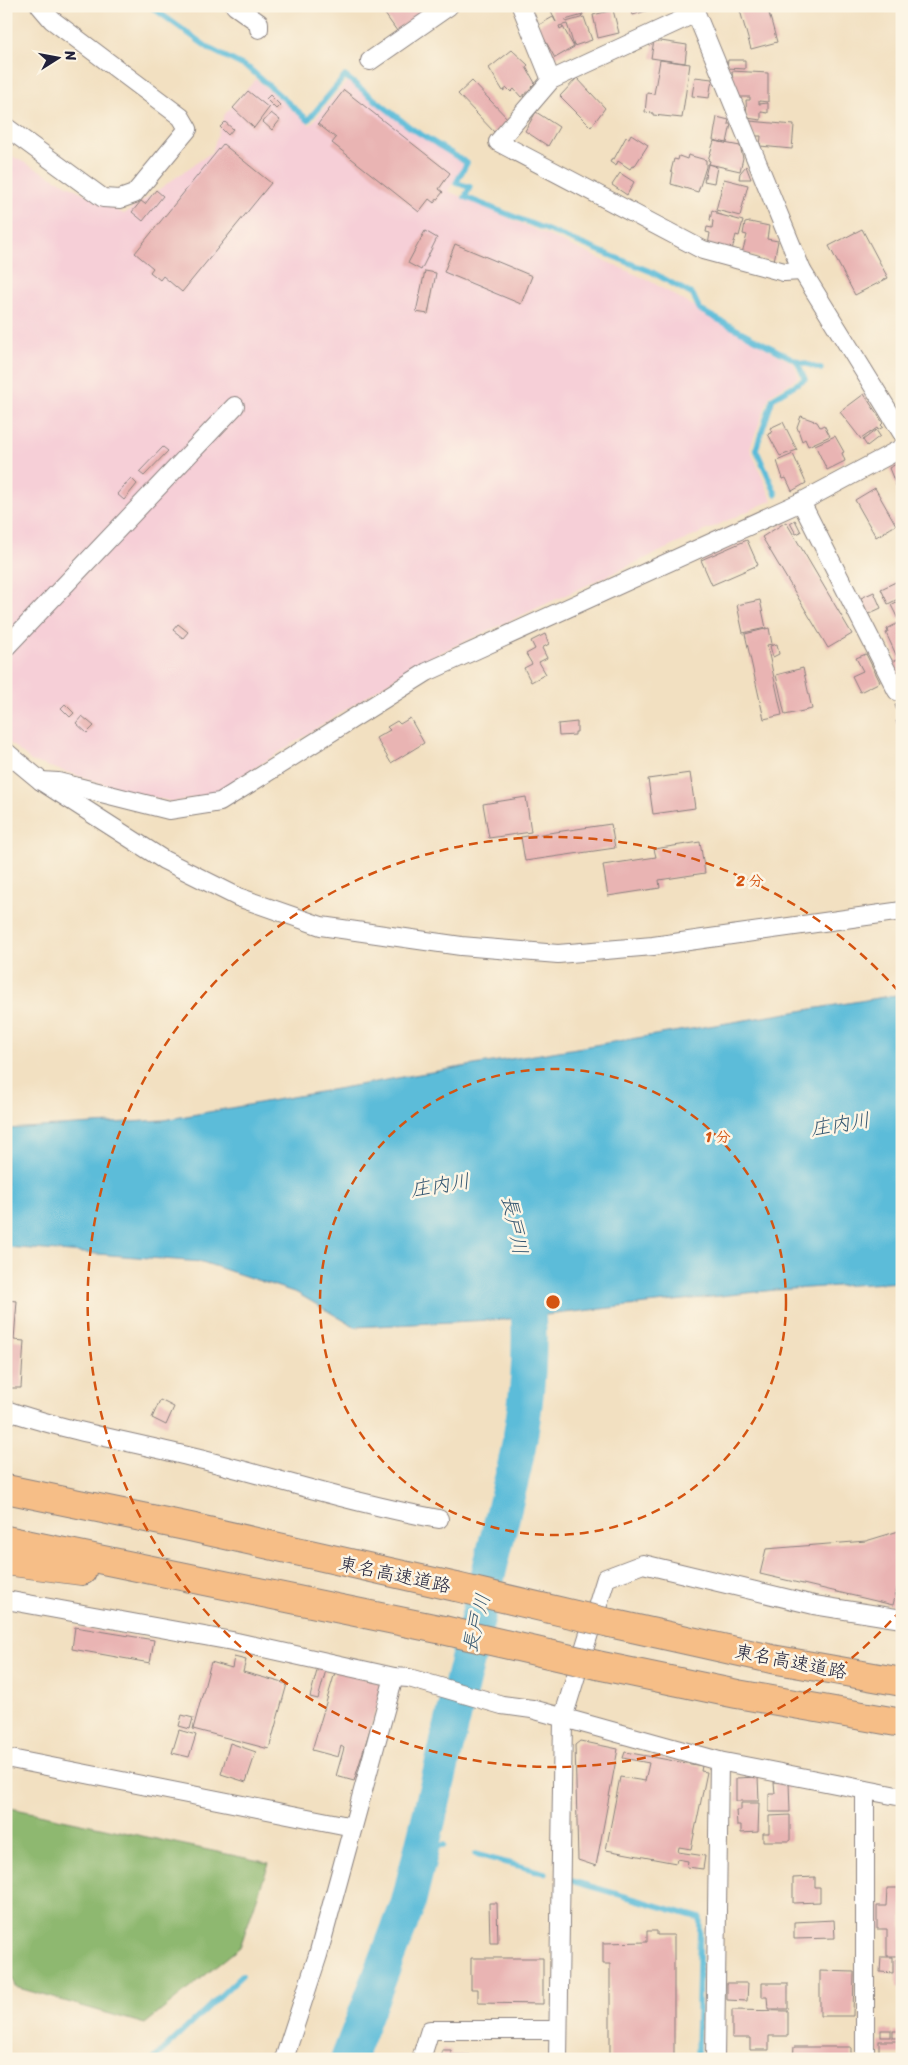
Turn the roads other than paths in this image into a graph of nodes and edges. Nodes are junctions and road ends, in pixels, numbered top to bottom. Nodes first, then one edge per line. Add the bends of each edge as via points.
1 (40, 6) edge
2 (234, 6) edge
3 (448, 6) edge
4 (521, 6) edge
5 (695, 9) edge
6 (259, 29) dead end
7 (370, 61) dead end
8 (551, 80) junction
9 (6, 127) edge
10 (802, 270) junction
11 (235, 406) dead end
12 (902, 433) edge
13 (902, 448) edge
14 (801, 502) junction
15 (6, 647) edge
16 (902, 689) edge
17 (6, 752) edge
18 (41, 781) junction
19 (902, 911) edge
20 (6, 1410) edge
21 (6, 1489) edge
22 (438, 1519) dead end
23 (6, 1540) edge
24 (6, 1561) edge
25 (6, 1600) edge
26 (380, 1615) junction
27 (902, 1619) edge
28 (401, 1677) junction
29 (902, 1682) edge
30 (563, 1718) junction
31 (902, 1723) edge
32 (6, 1758) edge
33 (719, 1761) junction
34 (865, 1790) junction
35 (902, 1797) edge
36 (352, 1827) junction
37 (558, 2030) junction
38 (284, 2059) edge
39 (421, 2059) edge
40 (558, 2059) edge
41 (715, 2059) edge
42 (865, 2059) edge

1 - 9 street via 52,20 181,117 188,129 134,194 120,199 103,198
2 - 6 street via 254,18
3 - 7 street
4 - 8 street
5 - 8 street
5 - 10 street
8 - 10 street via 498,142 703,250 784,272
10 - 12 street
11 - 15 street
13 - 14 street
14 - 16 street via 897,691
14 - 18 street via 427,672 220,802 169,810 58,782
17 - 18 street
18 - 19 street via 164,860 238,897 321,926 461,946 558,954 653,946
20 - 22 street via 383,1509
21 - 29 highway, 東名高速道路, bridge via 190,1527 772,1659
23 - 26 highway
24 - 26 highway via 298,1599
25 - 28 street via 232,1641
26 - 31 highway, bridge via 597,1665
27 - 30 street via 814,1605 643,1564 606,1578
28 - 30 street
28 - 36 street
30 - 33 street
30 - 37 street
32 - 36 street
33 - 34 street
33 - 41 street
34 - 35 street
34 - 42 street
36 - 38 street via 318,1955
37 - 39 street via 430,2030
37 - 40 street

